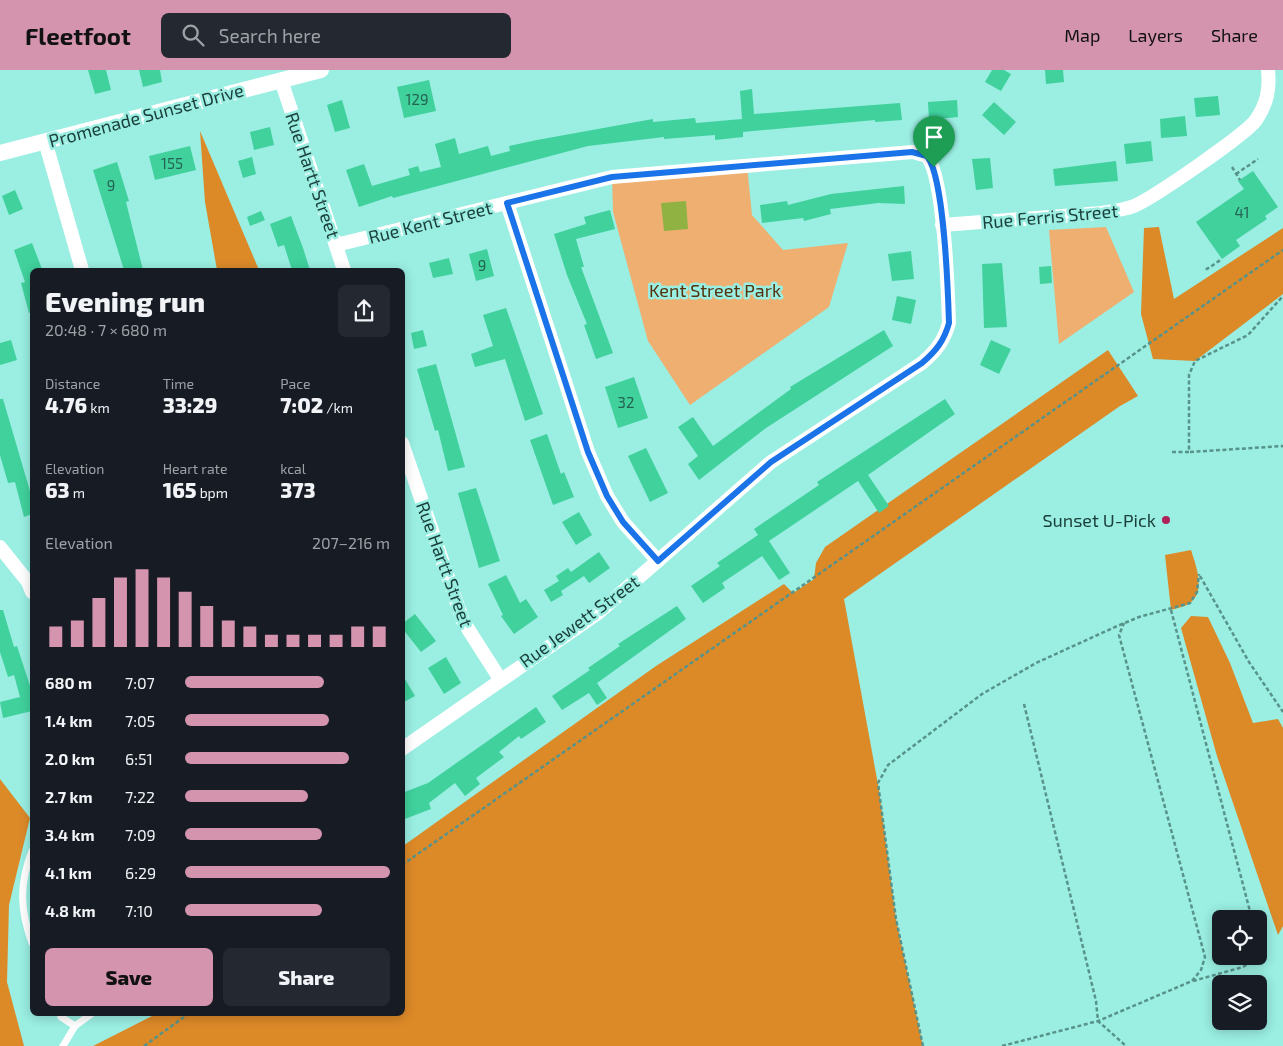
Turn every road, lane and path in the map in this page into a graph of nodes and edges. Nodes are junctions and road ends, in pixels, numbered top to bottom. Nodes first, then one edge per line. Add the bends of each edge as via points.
1 (321, 70) edge
2 (1268, 70) edge
3 (281, 80) junction
4 (45, 141) junction
5 (0, 152) edge
6 (1258, 159) dead end
7 (1232, 168) dead end
8 (1236, 174) junction
9 (1240, 180) dead end
10 (507, 203) junction
11 (942, 225) junction
12 (336, 245) junction
13 (1283, 250) edge
14 (1222, 259) dead end
15 (81, 268) edge
16 (343, 268) edge
17 (1206, 268) dead end
18 (1283, 296) edge
19 (1283, 446) edge
20 (405, 452) edge
21 (1172, 452) dead end
22 (1189, 452) junction
23 (0, 546) edge
24 (658, 561) junction
25 (30, 587) edge
26 (1171, 610) junction
27 (1124, 623) junction
28 (500, 679) junction
29 (1024, 704) dead end
30 (1283, 712) edge
31 (405, 746) edge
32 (30, 858) edge
33 (405, 863) edge
34 (1250, 910) edge
35 (30, 938) edge
36 (1246, 965) edge
37 (1192, 982) junction
38 (61, 1016) edge
39 (89, 1016) edge
40 (185, 1016) edge
41 (1098, 1021) junction
42 (75, 1026) junction
43 (64, 1046) edge
44 (144, 1046) edge
45 (923, 1046) edge
46 (1002, 1046) edge
47 (1126, 1046) edge

1 - 3 street, Promenade Sunset Drive
2 - 11 street, Rue Ferris Street via 1269,94 1255,122 1135,206 1101,213
3 - 4 street, Promenade Sunset Drive
3 - 12 street, Rue Hartt Street
4 - 5 street, Promenade Sunset Drive
4 - 15 street
6 - 8 path
7 - 8 path
8 - 9 path
10 - 11 street, Rue Kent Street via 612,177 912,152 927,156 934,167
10 - 12 street, Rue Kent Street
10 - 24 street via 588,452 607,496 623,522
11 - 24 street, Rue Jewett Street via 949,323 938,350 771,462
12 - 16 street, Rue Hartt Street
13 - 33 path
14 - 17 path
18 - 22 path via 1248,335 1195,361 1189,375
19 - 22 path
20 - 28 street, Rue Hartt Street via 463,621
21 - 22 path
23 - 25 street
24 - 28 street, Rue Jewett Street via 598,612
26 - 27 path
26 - 30 path via 1190,604 1198,592 1199,574 1249,662
26 - 34 path
27 - 37 path via 1119,635 1204,957 1201,970
27 - 45 path via 1036,663 982,694 888,765 878,783 896,919
28 - 31 street, Rue Jewett Street
29 - 41 path via 1096,1001
32 - 35 lane via 22,888 24,921
36 - 37 path
37 - 41 path
38 - 42 lane
39 - 42 lane
40 - 44 path
41 - 46 path
41 - 47 path
42 - 43 lane

